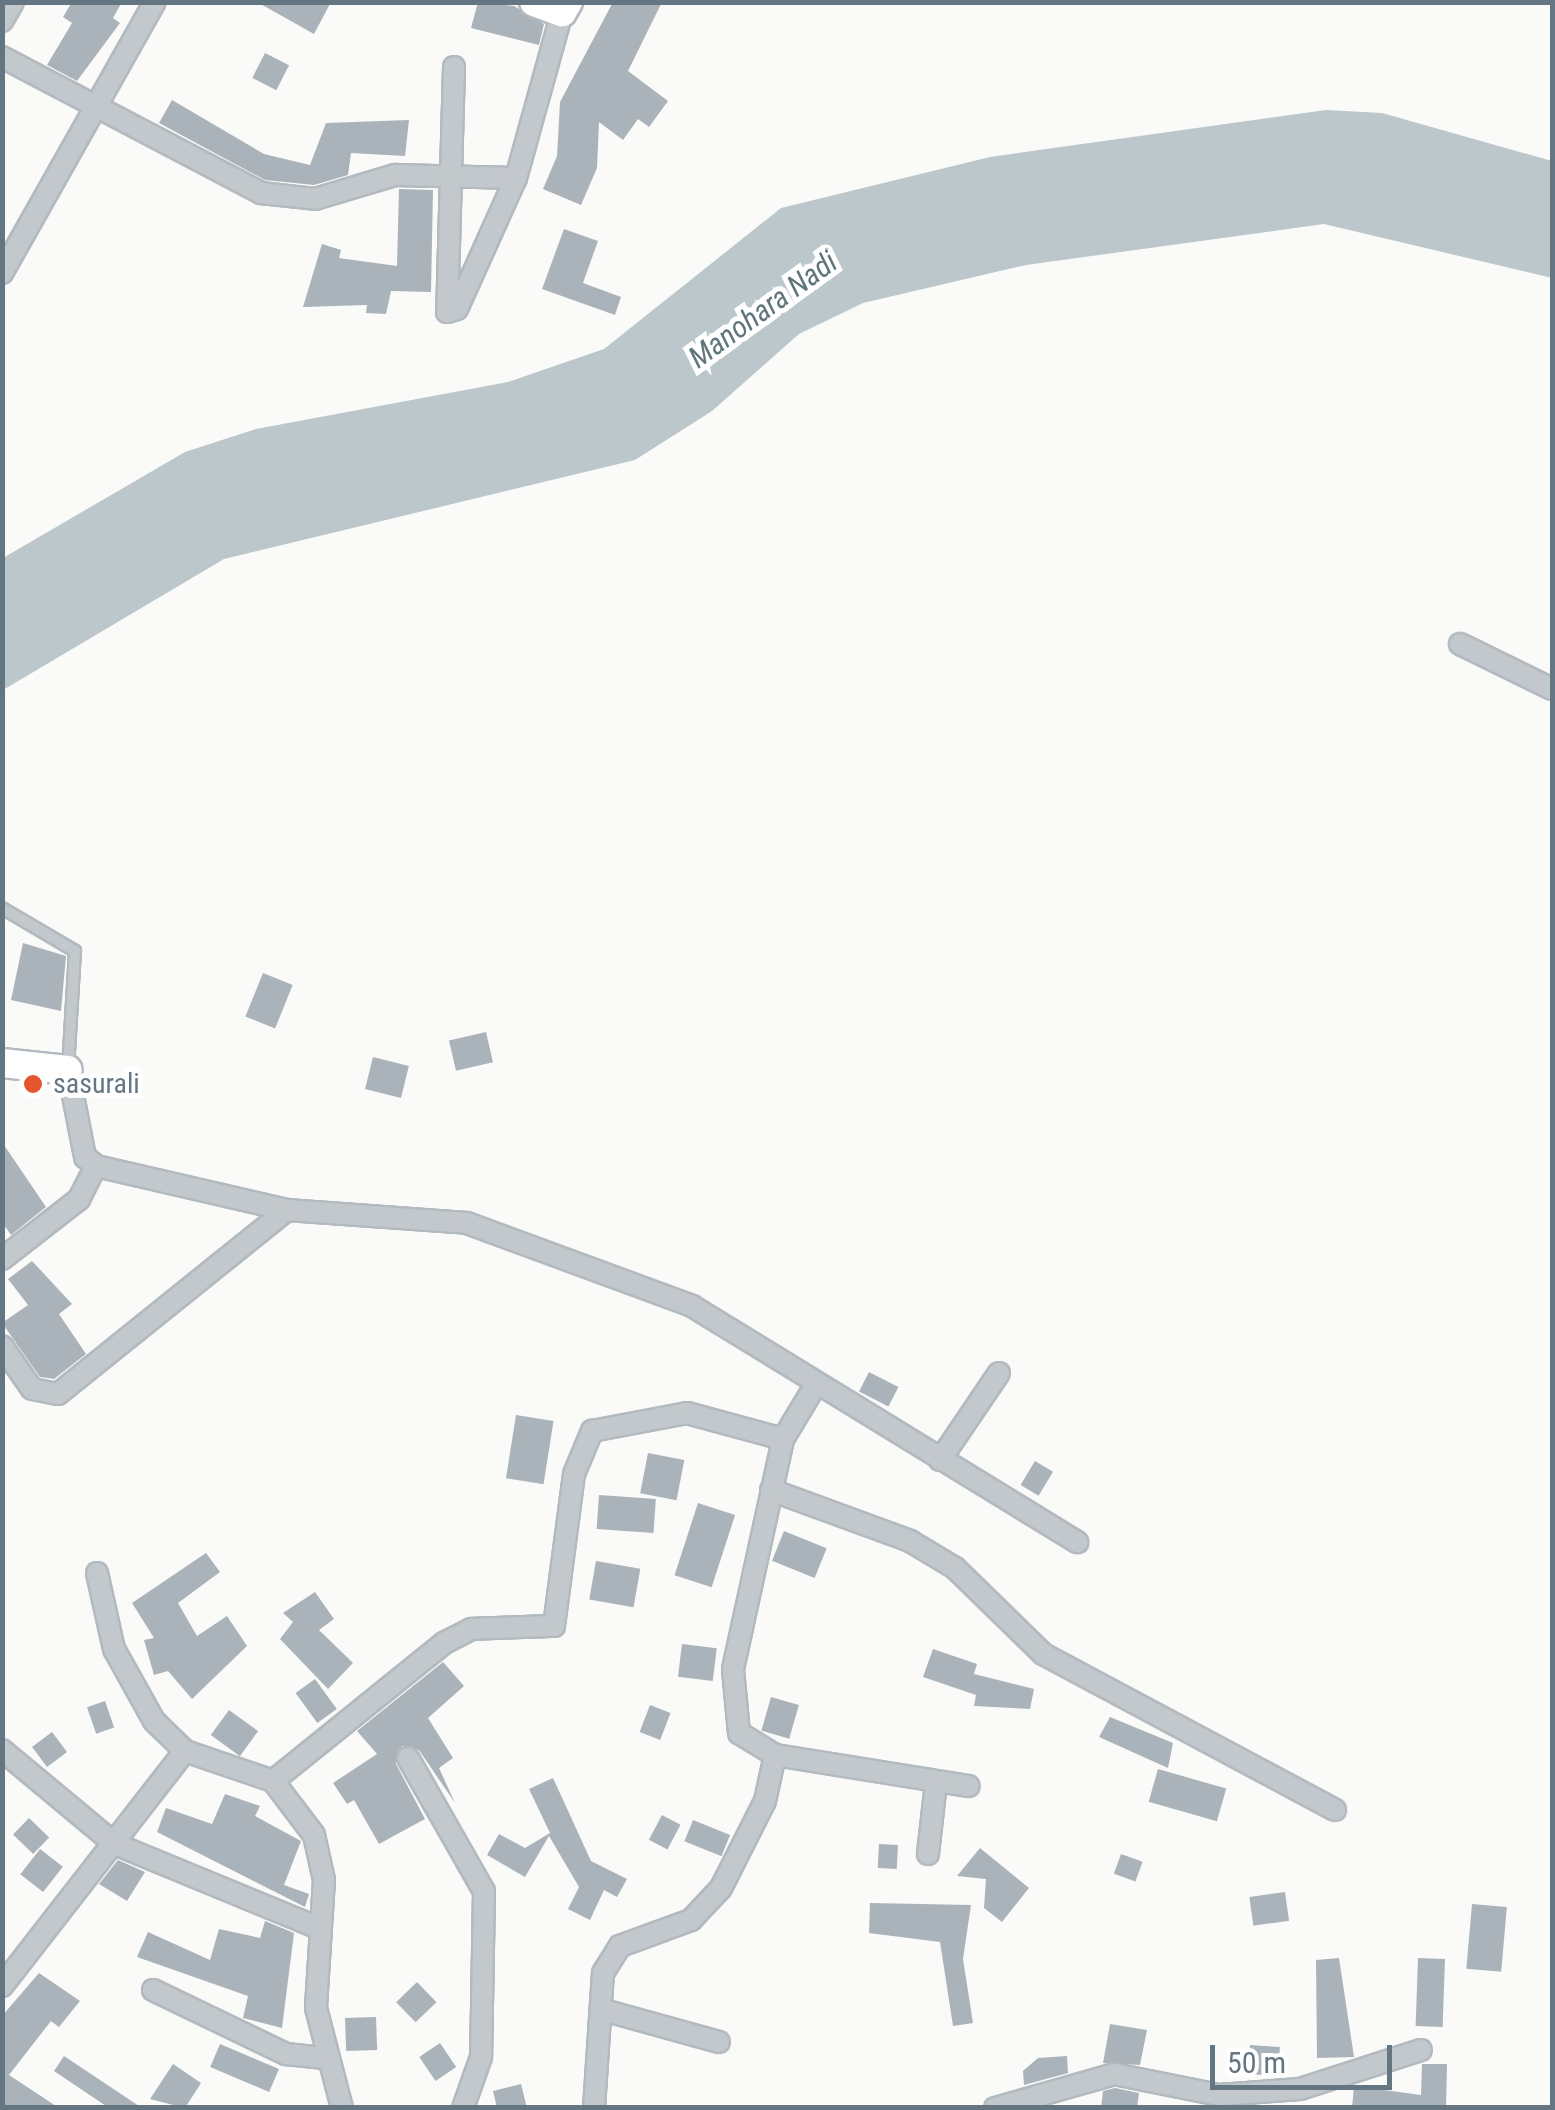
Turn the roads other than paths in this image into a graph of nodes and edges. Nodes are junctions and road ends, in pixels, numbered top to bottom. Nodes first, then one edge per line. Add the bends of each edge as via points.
1 (13, 2) edge
2 (156, 2) edge
3 (534, 2) edge
4 (565, 7) edge
5 (2, 21) edge
6 (2, 57) edge
7 (454, 67) dead end
8 (97, 108) junction
9 (448, 173) junction
10 (516, 178) junction
11 (2, 272) edge
12 (1460, 644) dead end
13 (1552, 689) edge
14 (2, 908) edge
15 (3, 1063) edge
16 (68, 1070) junction
17 (96, 1166) junction
18 (287, 1210) junction
19 (2, 1259) edge
20 (2, 1346) edge
21 (999, 1373) dead end
22 (815, 1386) junction
23 (783, 1439) junction
24 (940, 1460) junction
25 (770, 1490) junction
26 (1077, 1542) dead end
27 (97, 1573) dead end
28 (2, 1750) edge
29 (184, 1751) junction
30 (774, 1755) junction
31 (408, 1758) dead end
32 (272, 1781) junction
33 (936, 1783) junction
34 (969, 1786) dead end
35 (1336, 1810) dead end
36 (116, 1844) junction
37 (928, 1854) dead end
38 (319, 1928) junction
39 (2, 1986) edge
40 (153, 1990) dead end
41 (607, 2010) junction
42 (719, 2042) dead end
43 (1421, 2050) dead end
44 (322, 2058) junction
45 (342, 2108) edge
46 (463, 2108) edge
47 (594, 2108) edge
48 (994, 2108) edge

1 - 5 street
2 - 8 street
3 - 4 street
4 - 10 street
6 - 8 street
7 - 9 street
8 - 9 street via 169,138 243,187 294,200
8 - 11 street
9 - 10 street
9 - 10 street via 446,312 456,309
12 - 13 street
14 - 16 lane via 75,951
15 - 16 street
16 - 17 street via 85,1157
17 - 18 street
17 - 19 street via 79,1199
18 - 20 street via 58,1394 32,1388
18 - 22 street via 467,1224 692,1306
21 - 24 street
22 - 23 street
22 - 24 street
23 - 25 street
23 - 32 street via 686,1413 592,1431 574,1474 554,1626 471,1629 444,1643
24 - 26 street
25 - 30 street via 730,1696 739,1733
25 - 35 street via 910,1541 955,1568 1044,1654
27 - 29 street via 129,1682
28 - 36 street
29 - 32 street
29 - 36 street
30 - 33 street
30 - 41 street via 744,1854 691,1920 620,1946 603,1973
31 - 46 street via 484,1890 481,2057
32 - 38 street via 318,1845
33 - 34 street
33 - 37 street
36 - 38 street
36 - 39 street
38 - 44 street
40 - 44 street via 286,2054
41 - 42 street
41 - 47 street
43 - 48 street via 1300,2089 1220,2095 1114,2074
44 - 45 street

